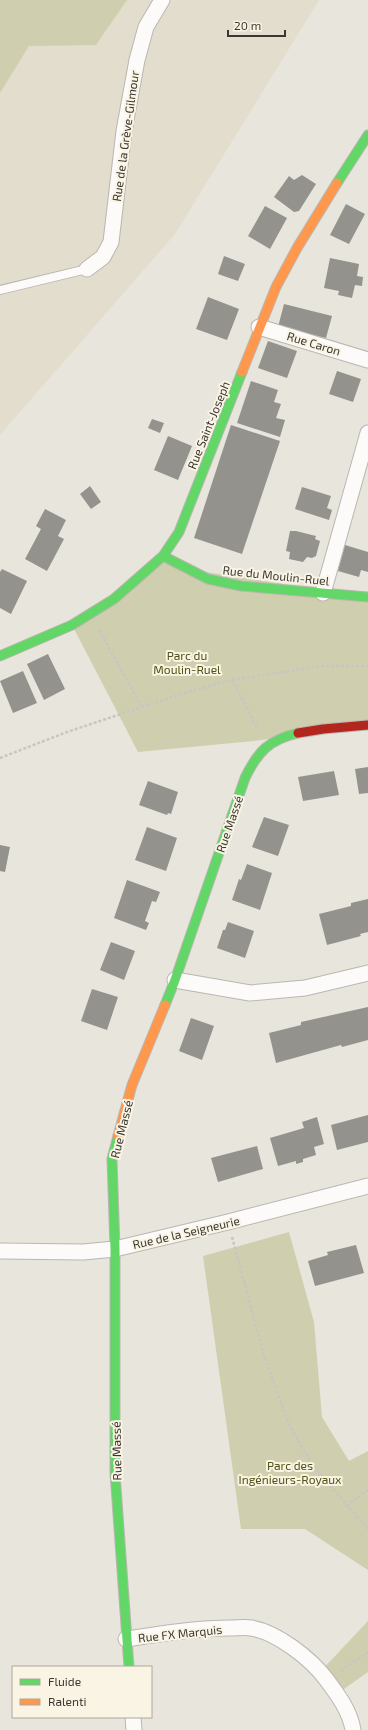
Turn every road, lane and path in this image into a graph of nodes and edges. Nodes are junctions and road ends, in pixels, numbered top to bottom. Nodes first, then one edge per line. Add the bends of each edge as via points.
1 (162, 0) edge
2 (368, 135) edge
3 (87, 269) joint
4 (0, 290) edge
5 (260, 327) junction
6 (368, 360) edge
7 (368, 434) edge
8 (162, 556) junction
9 (323, 593) junction
10 (368, 597) edge
11 (90, 614) junction
12 (2, 654) edge
13 (368, 666) edge
14 (232, 680) junction
15 (142, 707) junction
16 (368, 725) edge
17 (267, 746) junction
18 (0, 758) edge
19 (368, 973) edge
20 (175, 980) junction
21 (368, 1186) edge
22 (228, 1222) junction
23 (115, 1249) junction
24 (0, 1251) edge
25 (368, 1490) edge
26 (346, 1506) junction
27 (368, 1529) edge
28 (126, 1639) junction
29 (368, 1652) edge
30 (129, 1666) edge
31 (327, 1681) junction
32 (133, 1718) edge
33 (134, 1730) edge
34 (353, 1730) edge

1 - 3 street, Rue de la Grève-Gilmour via 146,27 137,60 124,131 111,242 103,257
2 - 5 street, Rue Saint-Joseph via 290,260
3 - 4 lane
5 - 6 street, Rue Caron
5 - 8 street, Rue Saint-Joseph via 179,532
7 - 9 street
8 - 9 street, Rue du Moulin-Ruel via 208,579 241,586
8 - 11 street, Rue Saint-Joseph via 114,599
9 - 10 street, Rue du Moulin-Ruel
11 - 12 street, Rue Saint-Joseph via 72,625
11 - 15 path
13 - 14 path via 321,666
14 - 15 path
14 - 17 path
15 - 18 path
16 - 17 street, Rue Massé via 286,736
17 - 20 street, Rue Massé via 254,759 245,778
19 - 20 street via 305,988 250,993
20 - 23 street, Rue Massé via 132,1085 112,1159
21 - 22 street, Rue de la Seigneurie
22 - 23 street, Rue de la Seigneurie
22 - 26 path via 263,1352 290,1425 314,1467
23 - 24 street, Rue de la Seigneurie via 83,1252
23 - 28 street, Rue Massé via 115,1473
25 - 26 path
26 - 27 path
28 - 30 street, Rue Massé
28 - 31 street, Rue FX Marquis via 206,1628 252,1628 293,1648
29 - 31 path
31 - 34 street, Rue FX Marquis via 351,1719
32 - 33 street

